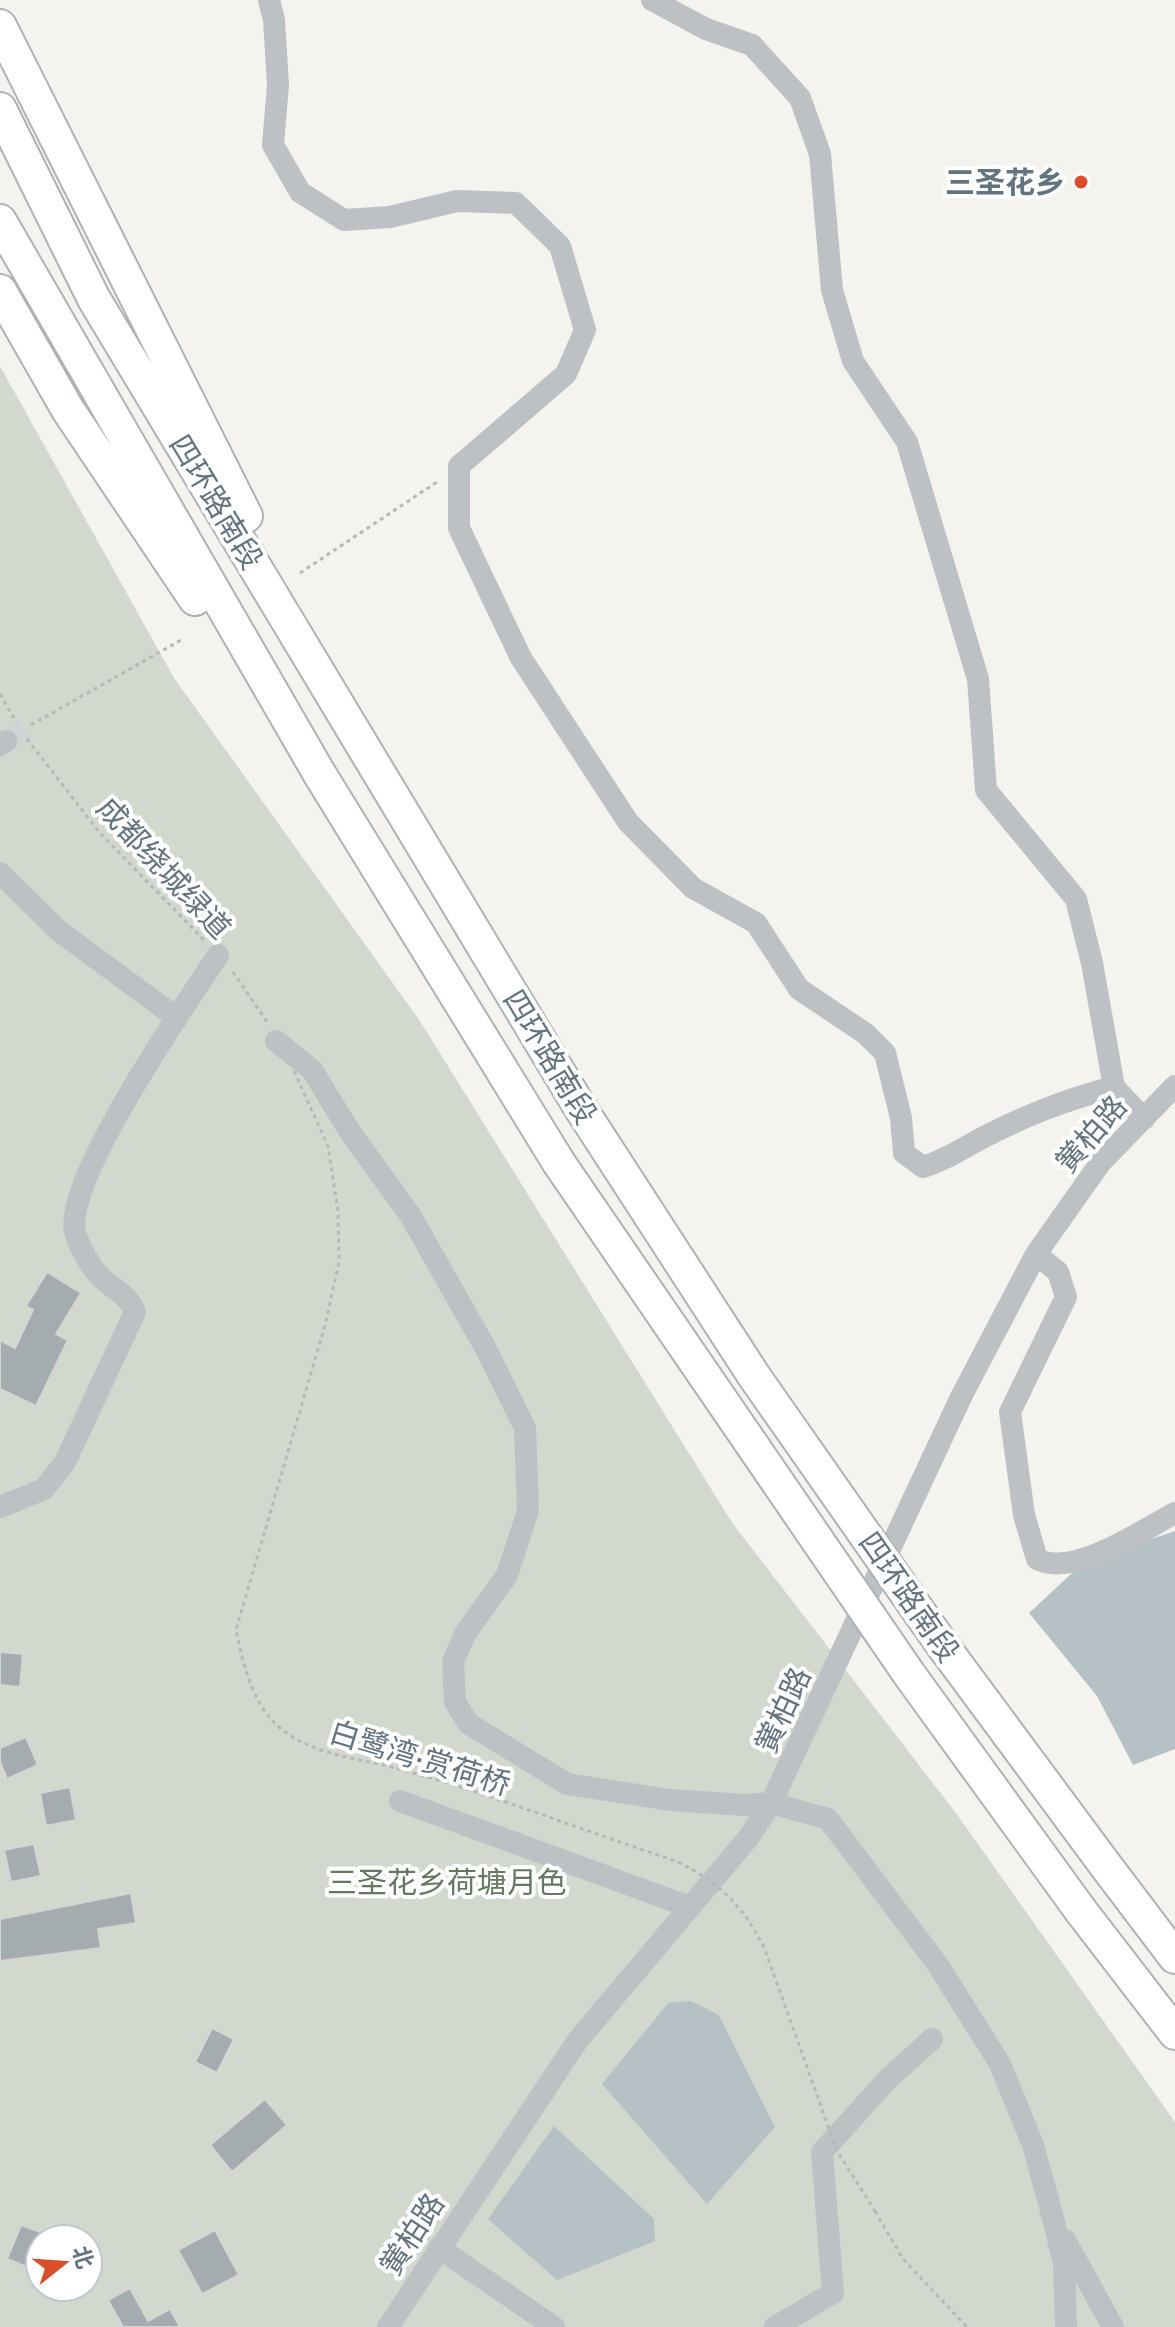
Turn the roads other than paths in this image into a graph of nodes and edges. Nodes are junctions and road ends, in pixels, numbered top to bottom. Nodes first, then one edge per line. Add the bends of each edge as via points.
1 (269, 0) edge
2 (652, 0) edge
3 (0, 26) edge
4 (0, 109) edge
5 (0, 221) edge
6 (0, 291) edge
7 (361, 744) junction
8 (0, 873) edge
9 (380, 873) junction
10 (218, 955) road end
11 (177, 1018) junction
12 (276, 1041) road end
13 (1175, 1086) edge
14 (1114, 1087) junction
15 (1144, 1119) junction
16 (1036, 1254) junction
17 (0, 1507) edge
18 (1175, 1513) edge
19 (400, 1801) dead end
20 (771, 1803) junction
21 (690, 1907) junction
22 (1175, 1957) edge
23 (1175, 2033) edge
24 (932, 2039) dead end
25 (1053, 2218) junction
26 (439, 2248) junction
27 (388, 2327) edge
28 (554, 2327) edge
29 (775, 2327) edge
30 (1066, 2327) edge
31 (1113, 2327) edge

1 - 14 street via 278,85 273,145 300,192 344,220 390,217 457,201 516,203 560,246 585,330 566,374 459,466 459,528 521,658 628,822 693,888 756,923 799,989 885,1053 904,1153 923,1167 1058,1101
2 - 14 street via 706,29 752,45 800,98 820,154 832,290 853,361 907,442 978,679 986,790 1076,899
3 - 7 highway
4 - 7 highway, 四环路南段 via 94,299
5 - 9 highway, 四环路南段
6 - 9 highway via 68,410
7 - 22 highway, 四环路南段, bridge via 581,1109 754,1376 943,1646
8 - 11 street via 59,931
9 - 23 highway, 四环路南段, bridge via 559,1163 909,1674
10 - 11 street
11 - 17 street via 135,1079 78,1205 74,1233 97,1273 131,1302 135,1312 65,1462 44,1489
12 - 20 street via 312,1070 410,1215 525,1428 528,1511 507,1575 465,1634 453,1662 455,1702 469,1724 567,1784 670,1800
13 - 15 street, 黉柏路
14 - 15 street
15 - 16 street, 黉柏路 via 1101,1162
16 - 18 street via 1058,1272 1066,1297 1010,1412 1024,1515 1037,1559 1051,1566 1071,1564
16 - 20 street, 黉柏路 via 962,1395
19 - 21 street
20 - 21 street, 黉柏路
20 - 25 street via 828,1819 938,1965 1000,2064 1033,2145
21 - 26 street, 黉柏路 via 578,2040
24 - 29 street via 822,2152 833,2293
25 - 30 street via 1064,2264
25 - 31 street
26 - 27 street, 黉柏路
26 - 28 street

